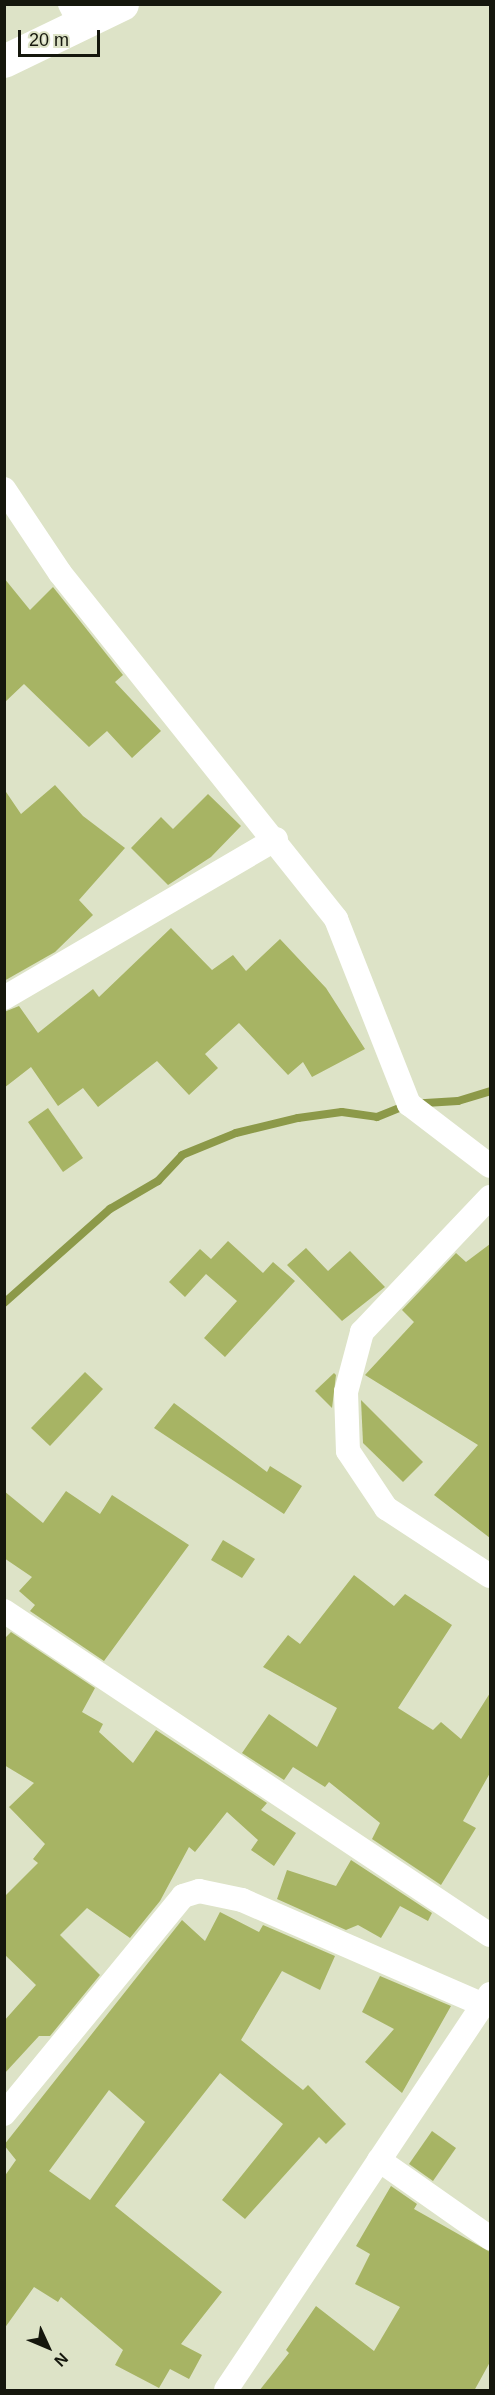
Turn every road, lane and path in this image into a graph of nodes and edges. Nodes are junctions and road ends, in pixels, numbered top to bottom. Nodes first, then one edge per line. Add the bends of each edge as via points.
1 (122, 4) edge
2 (75, 14) edge
3 (4, 61) edge
4 (4, 489) edge
5 (276, 839) junction
6 (4, 998) edge
7 (490, 1166) edge
8 (490, 1197) edge
9 (490, 1576) edge
10 (4, 1611) edge
11 (490, 1935) edge
12 (487, 2000) edge
13 (4, 2114) edge
14 (379, 2160) junction
15 (490, 2238) edge
16 (226, 2391) edge

1 - 2 street
2 - 3 street
4 - 5 street via 60,573
5 - 6 street
5 - 7 street via 336,919 409,1104
8 - 9 street via 362,1332 346,1392 348,1451 386,1508
10 - 11 street
12 - 13 street via 242,1900 199,1891 183,1896
12 - 14 street
14 - 15 street
14 - 16 street

